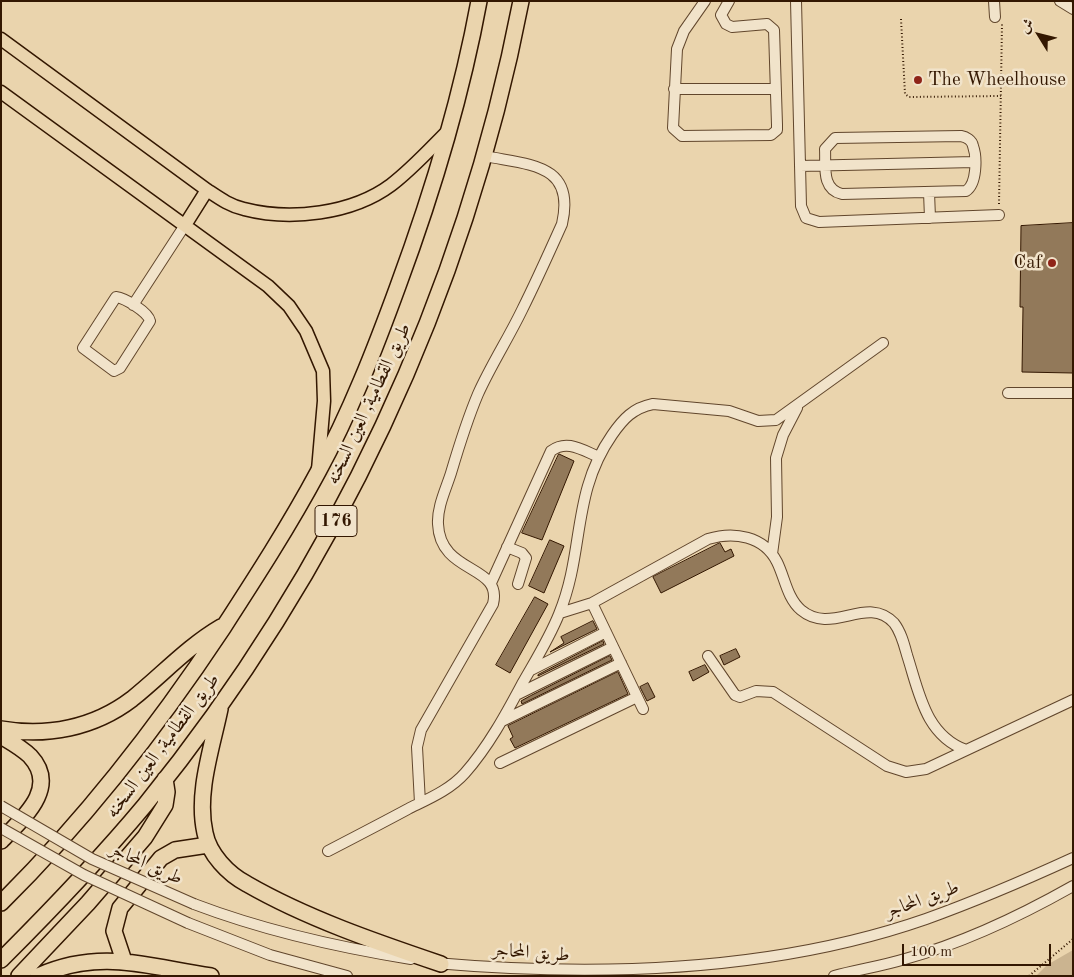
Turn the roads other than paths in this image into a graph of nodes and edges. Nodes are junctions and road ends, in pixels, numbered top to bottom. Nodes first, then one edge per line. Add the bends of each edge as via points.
1 (478, 1) edge
2 (521, 1) edge
3 (705, 1) edge
4 (729, 1) edge
5 (796, 1) edge
6 (994, 1) edge
7 (1060, 1) edge
8 (1073, 9) edge
9 (998, 17) road end
10 (1, 39) edge
11 (674, 89) junction
12 (775, 89) junction
13 (1, 92) edge
14 (450, 130) junction
15 (485, 156) junction
16 (974, 162) junction
17 (826, 165) junction
18 (800, 166) junction
19 (207, 190) junction
20 (929, 192) junction
21 (999, 215) road end
22 (930, 218) junction
23 (185, 225) junction
24 (133, 305) junction
25 (883, 344) dead end
26 (1008, 393) dead end
27 (1073, 393) edge
28 (800, 404) junction
29 (599, 457) junction
30 (318, 473) junction
31 (507, 547) junction
32 (772, 554) junction
33 (491, 583) junction
34 (518, 584) dead end
35 (592, 603) junction
36 (560, 613) junction
37 (224, 625) junction
38 (606, 632) junction
39 (613, 647) junction
40 (708, 656) dead end
41 (621, 663) junction
42 (531, 670) junction
43 (517, 694) junction
44 (637, 697) junction
45 (1073, 700) edge
46 (220, 705) junction
47 (643, 709) dead end
48 (502, 721) junction
49 (1, 729) edge
50 (1, 736) edge
51 (966, 750) junction
52 (500, 763) dead end
53 (165, 779) junction
54 (420, 803) junction
55 (1, 806) edge
56 (1, 828) edge
57 (1, 841) edge
58 (208, 844) junction
59 (328, 851) dead end
60 (1073, 858) edge
61 (1073, 886) edge
62 (1, 903) edge
63 (1, 960) edge
64 (124, 961) junction
65 (440, 964) junction
66 (19, 976) edge
67 (38, 976) edge
68 (212, 976) edge
69 (347, 976) edge
70 (834, 976) edge

1 - 14 highway, طريق القطامية, العين السخنه / 176
2 - 15 highway, طريق القطامية, العين السخنه / 176
3 - 11 street via 680,40 675,59
4 - 12 street via 721,14 726,24 732,27 767,24 772,28
5 - 18 street
6 - 9 street
7 - 8 street
10 - 19 main road
11 - 12 street
11 - 12 street via 673,128 682,136 771,135 777,125
13 - 23 main road
14 - 19 main road via 389,186 343,207 310,213 268,213 229,204
14 - 30 highway, طريق القطامية, العين السخنه / 176 via 377,346
15 - 33 street via 547,170 557,180 564,205 562,224 469,416 438,516 440,535 448,553
15 - 46 highway, طريق القطامية, العين السخنه / 176 via 447,276 406,379 358,479 302,582
16 - 17 street
16 - 17 street via 974,146 967,137 840,137 827,145
16 - 20 street via 974,180 966,191
17 - 18 street
17 - 20 street via 827,183 837,193
18 - 22 street via 802,213 812,221
19 - 23 main road
20 - 22 street
21 - 22 street
23 - 24 street
23 - 30 main road via 279,296 310,337 323,372 324,386
24 - 24 street via 122,298 114,299 83,346 85,352 114,371 120,368 150,321 148,315
25 - 28 street
26 - 27 street
28 - 29 street via 782,417 764,422 729,411 653,404 644,406 621,422
28 - 32 street via 788,424 776,458 778,517
29 - 31 street via 569,444 562,444 551,451
29 - 36 street via 583,499 574,562
30 - 37 highway, طريق القطامية, العين السخنه / 176
31 - 33 street
31 - 34 street via 526,558
32 - 35 street via 747,537 718,536
32 - 51 street via 795,603 808,614 833,620 867,612 892,621 901,636 931,723 946,740
33 - 54 street via 494,590 492,604 421,730 418,748
35 - 36 street
35 - 38 street
36 - 42 street
37 - 49 highway via 181,654 132,699 98,719 70,728 41,732
37 - 62 highway, طريق القطامية, العين السخنه / 176 via 121,769
38 - 39 street
38 - 42 street
39 - 41 street
39 - 43 street
40 - 51 street via 735,695 773,692 893,769 919,771
41 - 44 street
41 - 48 street
42 - 43 street
43 - 48 street
44 - 47 street
44 - 52 street
45 - 51 street
46 - 53 highway, طريق القطامية, العين السخنه / 176
46 - 58 highway via 202,811
48 - 54 street via 459,780
50 - 57 highway via 34,761 41,786 35,804
53 - 63 highway, طريق القطامية, العين السخنه / 176 via 105,851
53 - 66 highway via 165,806 144,837
54 - 59 street
55 - 65 street, طريق المحاجر, bridge via 92,859 194,904 249,924 354,950
56 - 69 street, طريق المحاجر, bridge via 84,876 188,923 270,955
58 - 64 highway via 176,850 161,858 120,908 114,931
58 - 65 highway via 221,863 246,884 348,930
60 - 65 street, طريق المحاجر via 927,919 772,959 613,974 534,972
61 - 70 street via 967,937 906,959
64 - 67 highway via 75,963
64 - 68 highway

